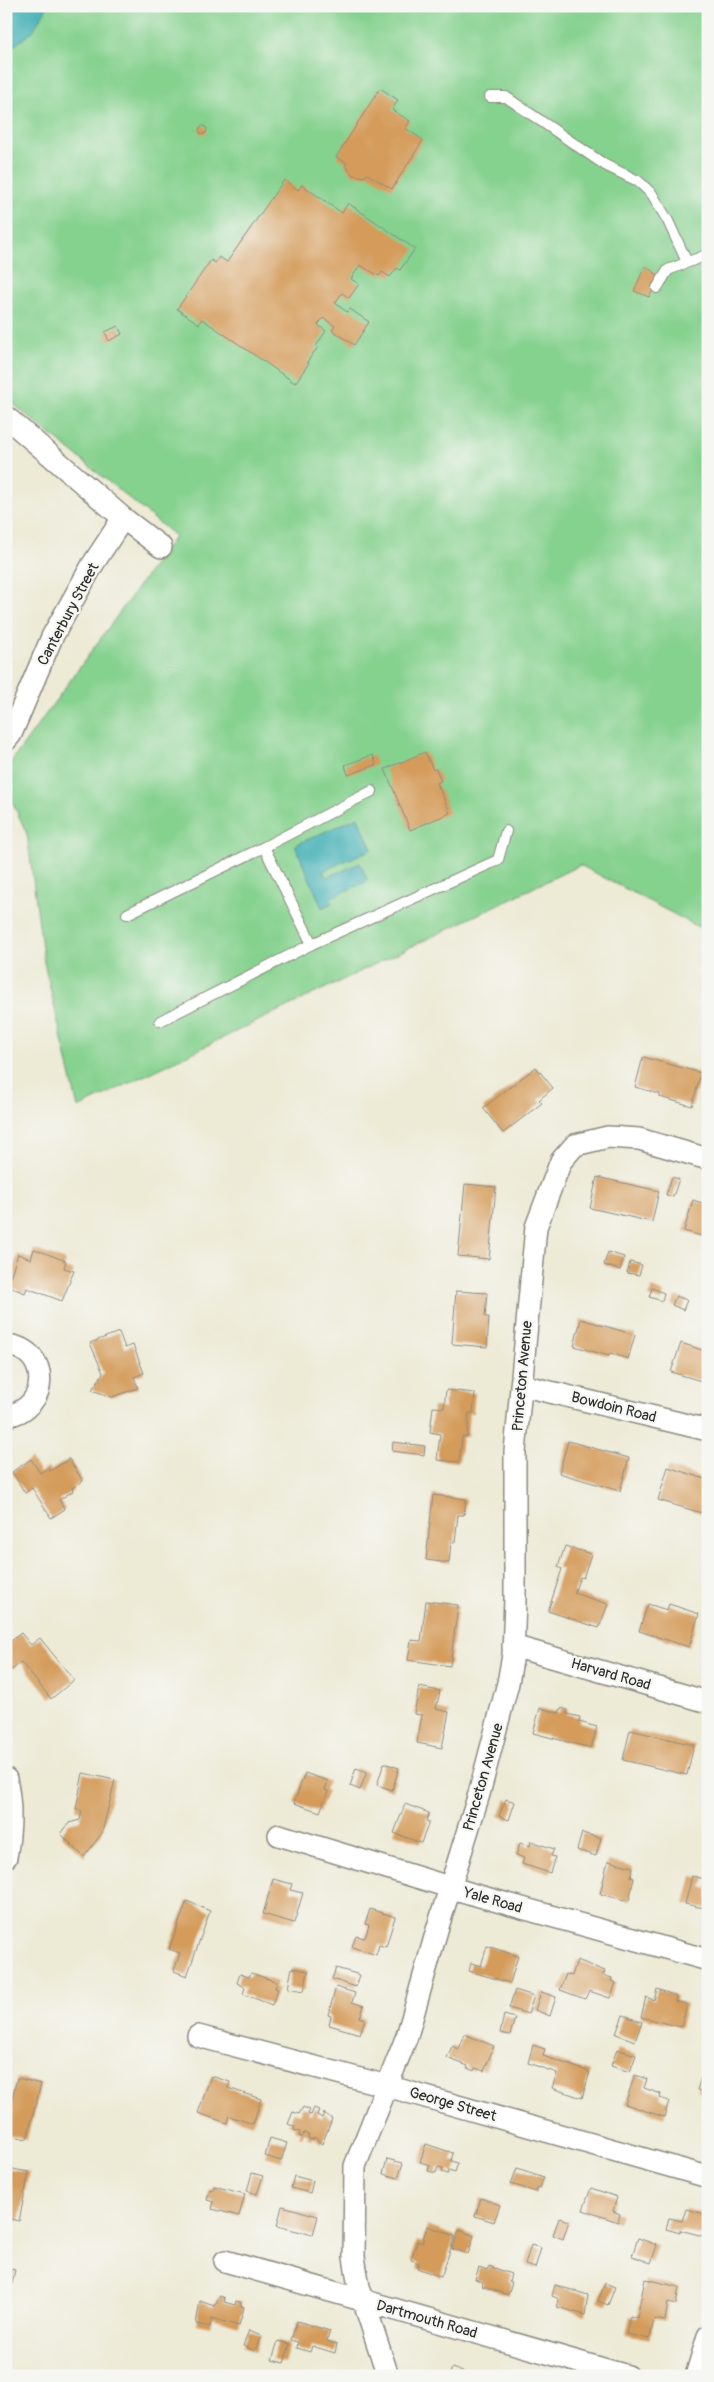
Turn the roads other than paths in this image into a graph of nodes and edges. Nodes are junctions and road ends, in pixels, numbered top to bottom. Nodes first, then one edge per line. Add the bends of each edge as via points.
1 (490, 97) dead end
2 (704, 256) dead end
3 (686, 262) junction
4 (657, 288) dead end
5 (6, 417) edge
6 (123, 518) junction
7 (161, 547) dead end
8 (6, 740) edge
9 (372, 791) dead end
10 (506, 831) dead end
11 (264, 847) junction
12 (127, 914) dead end
13 (312, 944) junction
14 (160, 1021) dead end
15 (708, 1159) edge
16 (6, 1345) edge
17 (521, 1385) junction
18 (6, 1416) edge
19 (708, 1430) edge
20 (513, 1646) junction
21 (708, 1702) edge
22 (6, 1779) edge
23 (279, 1835) dead end
24 (6, 1856) edge
25 (450, 1887) junction
26 (708, 1960) edge
27 (198, 2036) dead end
28 (387, 2086) junction
29 (708, 2177) edge
30 (225, 2261) dead end
31 (364, 2302) junction
32 (708, 2336) edge
33 (388, 2376) edge
34 (628, 2376) edge
35 (696, 2376) edge

1 - 3 lane via 506,97 605,165 638,181 652,194
2 - 3 lane
3 - 4 lane via 668,270
5 - 6 street
6 - 7 street
6 - 8 street, Canterbury Street via 52,637
9 - 11 lane
10 - 13 lane via 498,860
11 - 12 lane
11 - 13 lane
13 - 14 lane
15 - 17 street, Princeton Avenue via 638,1139 608,1137 574,1145 561,1161 536,1227
16 - 18 street via 16,1346 29,1354 37,1366 40,1381 37,1395 27,1408
17 - 19 street, Bowdoin Road
17 - 20 street, Princeton Avenue via 515,1452
20 - 21 street, Harvard Road
20 - 25 street, Princeton Avenue via 500,1722
22 - 24 street via 11,1822
23 - 25 street, Yale Road
25 - 26 street, Yale Road
25 - 28 street, Princeton Avenue via 407,2036
27 - 28 street, George Street
28 - 29 street, George Street
28 - 31 street, Princeton Avenue via 355,2166 354,2257 358,2287
30 - 31 street, Dartmouth Road
31 - 33 street, Princeton Avenue
31 - 34 street, Dartmouth Road
32 - 35 street

